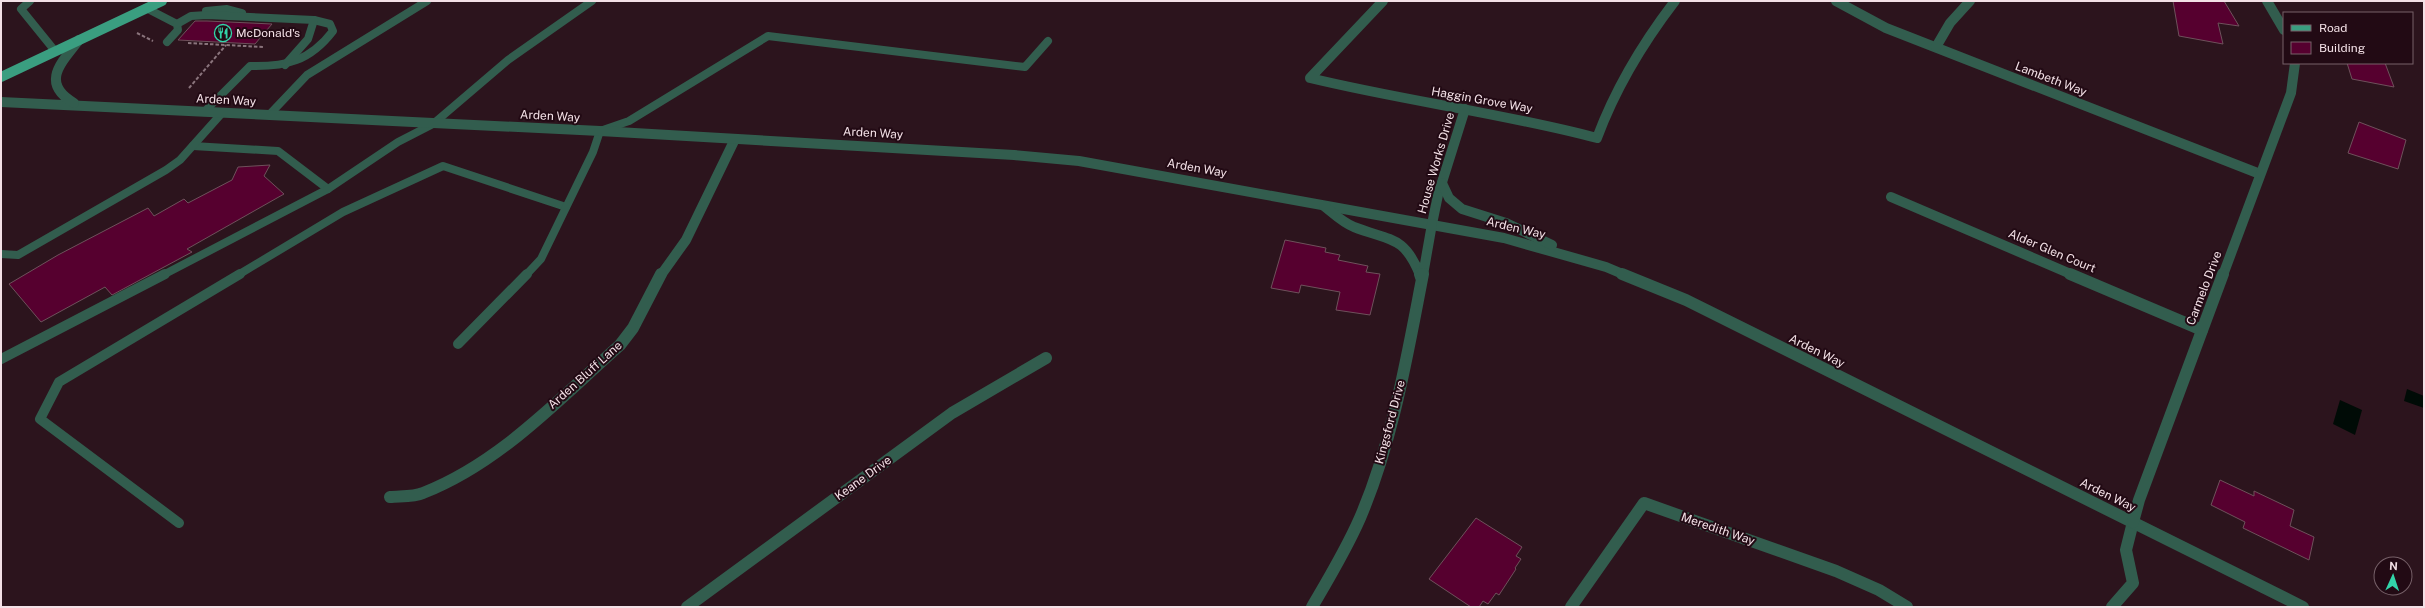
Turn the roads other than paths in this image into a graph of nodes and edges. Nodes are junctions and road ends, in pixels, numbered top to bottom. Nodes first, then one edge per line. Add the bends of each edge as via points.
1 (30, 1) edge
2 (162, 1) edge
3 (427, 1) edge
4 (592, 1) edge
5 (1383, 1) edge
6 (1675, 1) edge
7 (1836, 1) edge
8 (1970, 1) edge
9 (2266, 1) edge
10 (146, 8) junction
11 (314, 20) junction
12 (177, 24) junction
13 (2283, 28) edge
14 (79, 40) junction
15 (1048, 41) dead end
16 (166, 42) road end
17 (1936, 48) junction
18 (56, 51) junction
19 (2295, 64) edge
20 (282, 67) junction
21 (1, 77) edge
22 (1, 102) edge
23 (80, 106) junction
24 (1466, 109) junction
25 (204, 112) junction
26 (222, 113) junction
27 (269, 115) junction
28 (433, 124) junction
29 (600, 131) junction
30 (735, 138) junction
31 (193, 146) junction
32 (2260, 174) junction
33 (1442, 183) junction
34 (328, 188) junction
35 (1891, 197) dead end
36 (1320, 204) junction
37 (566, 208) junction
38 (1432, 224) junction
39 (1, 254) edge
40 (1576, 257) junction
41 (1422, 280) junction
42 (2202, 330) junction
43 (458, 344) dead end
44 (1046, 358) dead end
45 (1, 359) edge
46 (390, 496) dead end
47 (2133, 522) junction
48 (179, 523) dead end
49 (687, 607) edge
50 (1312, 607) edge
51 (1571, 607) edge
52 (1907, 607) edge
53 (2112, 607) edge
54 (2303, 607) edge

1 - 18 lane via 21,9
2 - 10 main road
3 - 27 lane via 307,75
4 - 28 lane via 508,60
5 - 24 street, Haggin Grove Way via 1310,78 1412,101
6 - 24 street, Haggin Grove Way via 1626,68 1612,97 1598,138 1520,118
7 - 17 street, Lambeth Way via 1886,28
8 - 17 street via 1950,23
9 - 13 street
10 - 12 lane
10 - 14 main road
11 - 12 lane via 191,16
11 - 20 lane via 314,29 308,40
11 - 20 lane via 330,24 333,31 329,37 298,62
12 - 16 lane via 178,30
14 - 18 main road
14 - 23 street via 58,68 55,89 62,98
15 - 29 lane via 1025,67 768,36 629,121
17 - 32 street, Lambeth Way
18 - 21 main road
19 - 32 street, Carmelo Drive via 2291,93
20 - 25 lane via 250,66
22 - 23 street, Arden Way
23 - 25 street, Arden Way
24 - 33 street, House Works Drive
25 - 26 street, Arden Way
26 - 27 street, Arden Way
26 - 31 lane
27 - 28 street, Arden Way
28 - 29 street, Arden Way
28 - 34 lane via 398,142
29 - 30 street, Arden Way
29 - 37 lane via 593,152
30 - 36 street, Arden Way via 1072,160
30 - 46 street, Arden Bluff Lane via 686,240 661,274 634,328 620,345 509,443 476,466 422,494
31 - 34 lane via 278,151
31 - 39 lane via 166,170 18,255
32 - 42 street, Carmelo Drive
33 - 38 street, House Works Drive
33 - 40 street via 1448,198 1462,208 1506,223
34 - 45 lane
35 - 42 street, Alder Glen Court
36 - 38 street, Arden Way
36 - 41 street via 1353,227 1396,240 1409,251
37 - 43 lane via 541,259
37 - 48 lane via 443,166 343,212 59,382 40,419
38 - 40 street, Arden Way via 1504,238
38 - 41 street, Kingsford Drive
40 - 47 street, Arden Way via 1686,300
41 - 50 street, Kingsford Drive via 1384,451 1358,518
42 - 47 street, Carmelo Drive
44 - 49 street, Keane Drive via 952,413
47 - 53 street, Carmelo Drive via 2126,550 2133,583
47 - 54 street, Arden Way
51 - 52 street, Meredith Way via 1644,503 1836,570 1879,590

